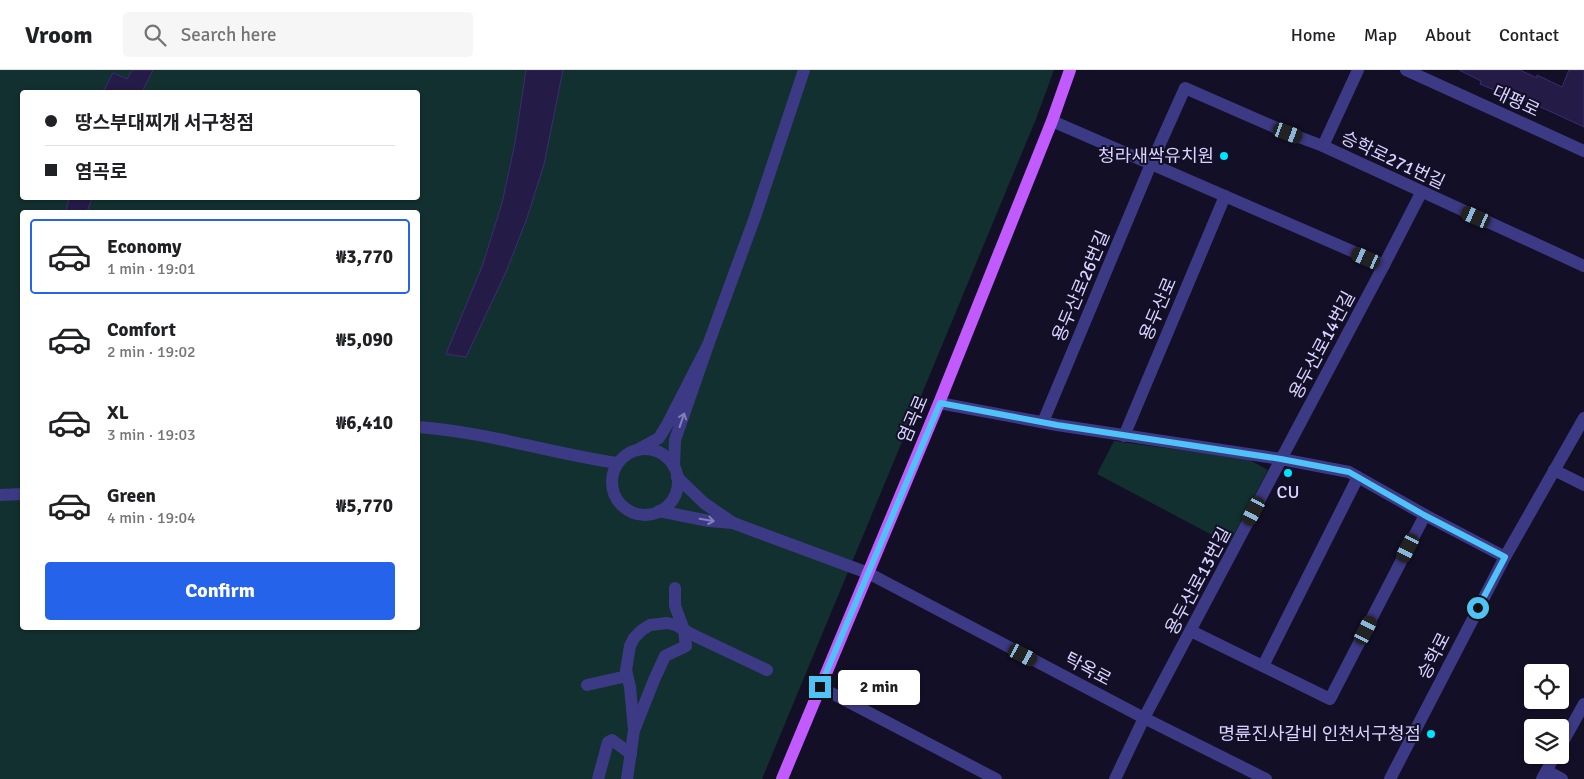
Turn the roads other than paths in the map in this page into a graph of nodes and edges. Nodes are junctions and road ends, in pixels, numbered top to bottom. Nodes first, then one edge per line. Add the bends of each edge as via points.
1 (804, 70) edge
2 (1070, 70) edge
3 (1358, 70) edge
4 (1406, 70) edge
5 (1186, 88) joint
6 (1052, 121) junction
7 (1323, 146) junction
8 (1584, 151) edge
9 (1151, 164) junction
10 (1421, 192) junction
11 (1225, 196) junction
12 (1384, 265) junction
13 (1584, 266) edge
14 (708, 345) junction
15 (940, 403) junction
16 (1584, 418) edge
17 (1043, 422) junction
18 (420, 427) edge
19 (1124, 436) junction
20 (637, 450) junction
21 (1281, 459) junction
22 (618, 463) junction
23 (1554, 470) junction
24 (676, 472) junction
25 (1358, 477) junction
26 (1584, 486) edge
27 (20, 494) edge
28 (0, 495) edge
29 (659, 512) junction
30 (1424, 515) junction
31 (733, 523) junction
32 (1505, 557) junction
33 (868, 573) junction
34 (675, 588) dead end
35 (684, 630) junction
36 (1191, 631) junction
37 (1263, 666) junction
38 (767, 670) dead end
39 (627, 676) junction
40 (587, 685) dead end
41 (820, 687) junction
42 (1584, 704) edge
43 (1144, 718) junction
44 (634, 730) junction
45 (1569, 731) edge
46 (631, 754) junction
47 (1550, 764) edge
48 (1544, 775) edge
49 (598, 779) edge
50 (627, 779) edge
51 (782, 779) edge
52 (996, 779) edge
53 (1115, 779) edge
54 (1266, 779) edge
55 (1390, 779) edge
56 (1562, 779) edge

1 - 14 street
2 - 6 main road, 염곡로
3 - 7 street
4 - 8 street, 대평로
5 - 7 street, 승학로271번길
5 - 9 street, 용두산로26번길
6 - 9 street
6 - 15 main road, 염곡로
7 - 10 street, 승학로271번길
9 - 11 street
9 - 17 street, 용두산로26번길
10 - 12 street, 용두산로14번길
10 - 13 street, 승학로271번길
11 - 12 street
11 - 19 street, 용두산로
12 - 21 street, 용두산로14번길
14 - 20 street via 659,438
24 -> 14 street via 675,440
15 - 17 street
15 - 33 main road, 염곡로
16 - 23 street, 승학로
17 - 19 street
18 - 22 street via 500,438
19 - 21 street
20 - 22 street
20 - 24 street via 660,452
21 - 25 street via 1349,472
21 - 36 street, 용두산로13번길
22 - 29 street via 612,483 620,504 639,514
23 - 26 street
23 - 32 street, 승학로
24 - 29 street via 674,497
24 - 31 street via 704,503
25 - 30 street
25 - 37 street
27 - 28 street
29 -> 31 street
30 - 32 street
30 - 37 street via 1330,699
31 - 33 street, 탁옥로
32 - 55 street, 승학로
33 - 41 main road, 염곡로
33 - 43 street, 탁옥로
34 - 35 street via 675,606
35 - 38 street
35 - 39 street via 667,623 642,630 630,646
35 - 44 street via 686,646 665,656
36 - 37 street
36 - 43 street, 용두산로13번길
39 - 40 street
39 - 44 street
41 - 51 main road, 염곡로
41 - 52 street
42 - 45 street
43 - 53 street, 용두산로13번길
43 - 54 street, 탁옥로
44 - 46 street
46 - 49 street via 612,740 608,742
46 - 50 street
47 - 48 street
48 - 56 street

